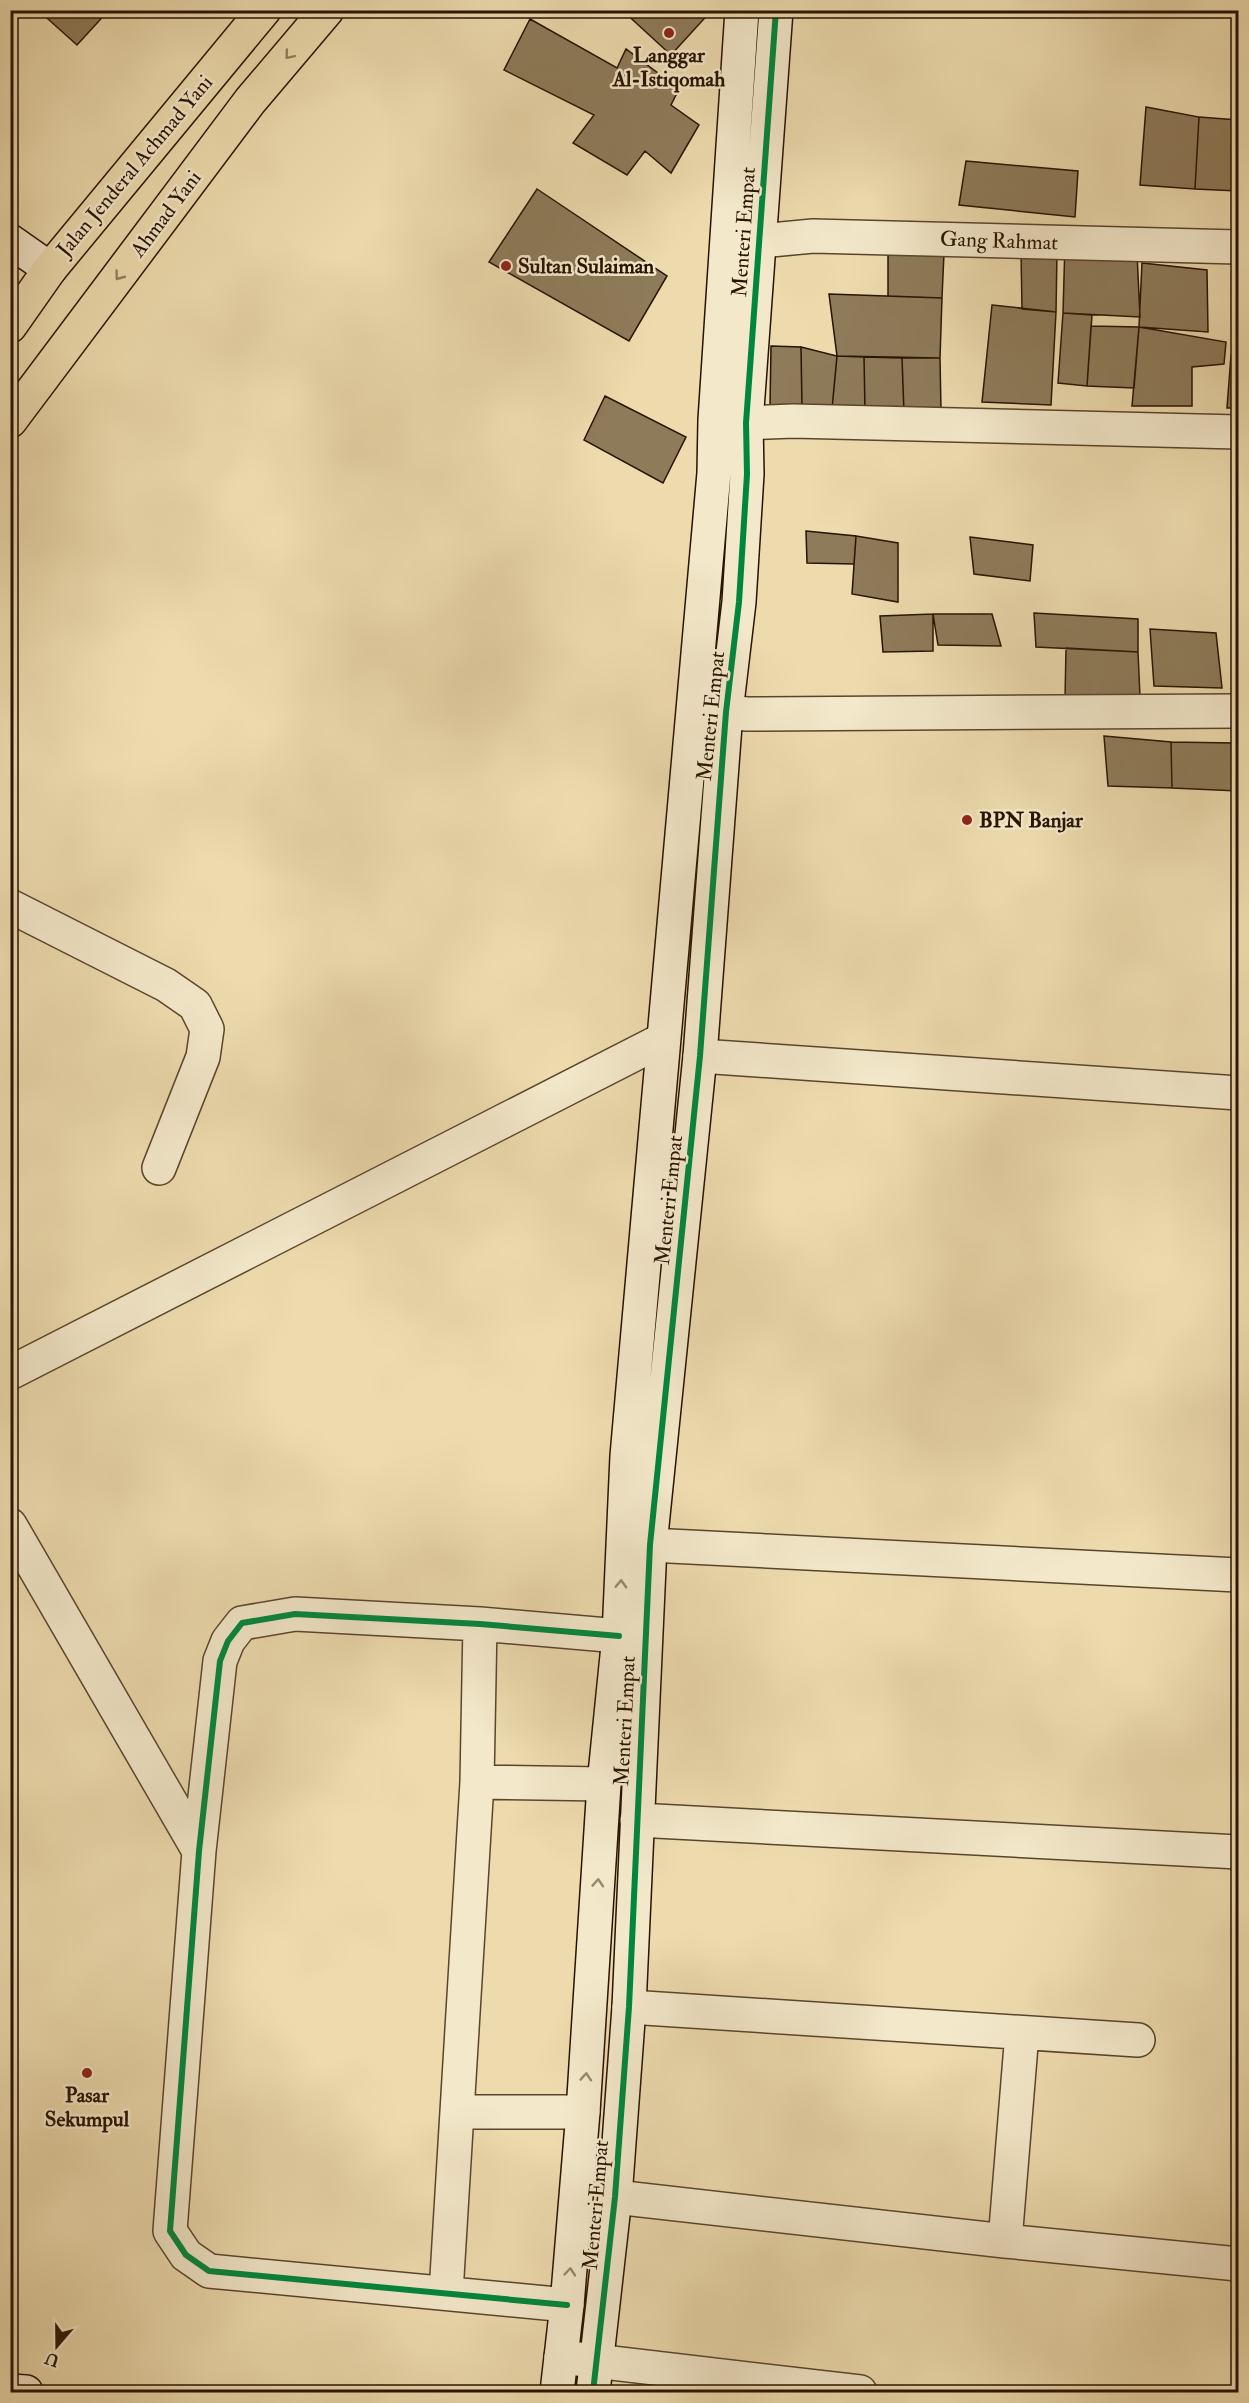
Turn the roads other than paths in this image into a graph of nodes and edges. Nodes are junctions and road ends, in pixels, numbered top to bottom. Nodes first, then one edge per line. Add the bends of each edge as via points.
1 (264, 10) edge
2 (327, 10) edge
3 (742, 10) edge
4 (776, 10) edge
5 (727, 238) junction
6 (10, 241) edge
7 (760, 241) junction
8 (1239, 247) edge
9 (50, 269) junction
10 (10, 326) edge
11 (10, 421) edge
12 (730, 421) junction
13 (1239, 432) edge
14 (714, 473) junction
15 (747, 474) junction
16 (693, 707) junction
17 (1239, 711) edge
18 (726, 712) junction
19 (678, 863) junction
20 (714, 865) junction
21 (10, 906) edge
22 (662, 1040) junction
23 (700, 1056) junction
24 (1239, 1094) edge
25 (159, 1168) dead end
26 (636, 1346) junction
27 (670, 1350) junction
28 (10, 1373) edge
29 (10, 1525) edge
30 (637, 1544) junction
31 (1239, 1575) edge
32 (480, 1624) junction
33 (619, 1636) junction
34 (477, 1782) junction
35 (604, 1784) junction
36 (602, 1817) junction
37 (637, 1820) junction
38 (199, 1851) junction
39 (1239, 1852) edge
40 (590, 2003) junction
41 (629, 2007) junction
42 (1022, 2032) junction
43 (1138, 2040) dead end
44 (457, 2112) junction
45 (583, 2112) junction
46 (615, 2197) junction
47 (1005, 2241) junction
48 (1239, 2264) edge
49 (446, 2293) junction
50 (567, 2305) junction
51 (561, 2357) junction
52 (595, 2377) edge
53 (10, 2391) edge
54 (26, 2392) edge
55 (557, 2392) edge
56 (860, 2392) edge

1 - 9 highway, Jalan Jenderal Achmad Yani
2 -> 11 highway, Ahmad Yani via 250,101
3 - 5 street, Menteri Empat
4 - 7 street, Menteri Empat
5 - 7 street, Gang Rahmat
5 - 12 street, Menteri Empat
6 - 9 street
7 - 8 street, Gang Rahmat via 813,236
7 - 12 street, Menteri Empat
9 - 10 highway, Jalan Jenderal Achmad Yani
12 - 13 street
12 - 14 street, Menteri Empat
12 - 15 street, Menteri Empat
14 - 15 street
14 - 16 street, Menteri Empat
15 - 18 street, Menteri Empat via 739,602
16 - 18 street
16 - 19 street, Menteri Empat
17 - 18 street
18 - 20 street, Menteri Empat
19 - 20 street
19 - 22 street, Menteri Empat
20 - 23 street, Menteri Empat
21 - 25 street via 166,985 195,1005 207,1029 203,1057
22 - 23 street
22 - 26 street, Menteri Empat
22 - 28 street
23 - 24 street
23 - 27 street, Menteri Empat
26 - 27 street
26 - 30 street, Menteri Empat via 627,1456
27 - 30 street, Menteri Empat
29 - 38 street
30 - 31 street
33 -> 30 street, Menteri Empat
30 - 37 street, Menteri Empat
32 - 33 street
32 - 34 street
32 - 38 street via 295,1614 242,1623 228,1641 220,1661
33 - 35 street, Menteri Empat
34 - 35 street
34 - 44 street
35 - 36 street, Menteri Empat
36 - 37 street
40 -> 36 street, Menteri Empat
37 - 39 street
37 - 41 street, Menteri Empat
38 - 49 street via 170,2231 186,2255 209,2271
40 - 41 street
45 -> 40 street, Menteri Empat
41 - 42 street
41 - 46 street, Menteri Empat
42 - 43 street
42 - 47 street
44 - 45 street
44 - 49 street
50 -> 45 street, Menteri Empat
46 - 47 street
46 - 52 street, Menteri Empat
47 - 48 street
49 - 50 street
50 - 51 street, Menteri Empat
51 - 52 street
51 - 55 street, Menteri Empat
52 - 56 street
53 - 54 street

